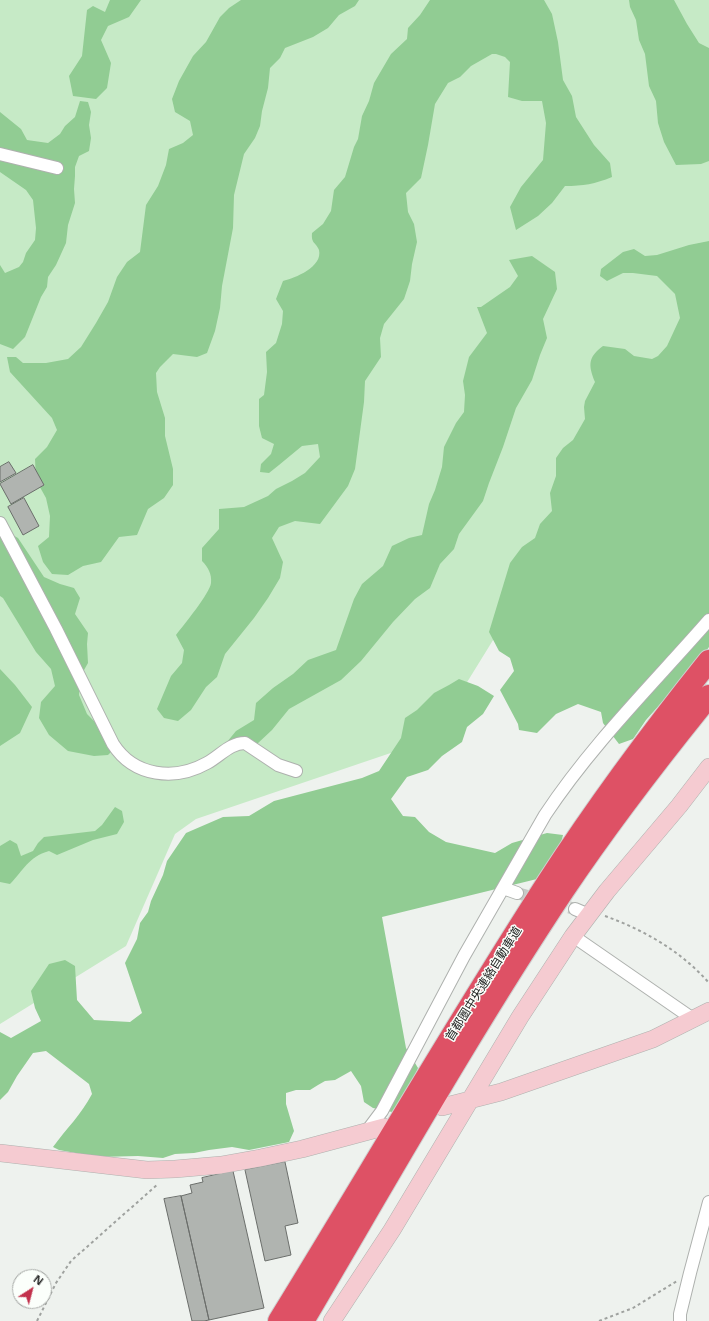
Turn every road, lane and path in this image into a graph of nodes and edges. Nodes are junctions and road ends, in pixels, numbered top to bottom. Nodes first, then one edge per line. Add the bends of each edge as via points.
1 (0, 154) edge
2 (57, 168) dead end
3 (0, 523) edge
4 (709, 620) edge
5 (709, 661) edge
6 (709, 696) edge
7 (709, 767) edge
8 (296, 771) dead end
9 (503, 888) junction
10 (517, 894) tunnel mouth
11 (586, 911) junction
12 (573, 936) junction
13 (709, 983) edge
14 (709, 1012) edge
15 (693, 1019) junction
16 (471, 1099) junction
17 (442, 1107) dead end
18 (384, 1127) dead end
19 (368, 1131) junction
20 (0, 1153) edge
21 (175, 1169) junction
22 (709, 1202) edge
23 (690, 1273) junction
24 (37, 1321) edge
25 (279, 1321) edge
26 (303, 1321) edge
27 (332, 1321) edge
28 (599, 1321) edge
29 (680, 1321) edge

1 - 2 street
3 - 8 street via 113,744 124,758 144,771 178,773 193,770 239,743 245,743 278,765
4 - 9 street via 608,732 556,798
5 - 25 highway, 首都圏中央連絡自動車道 via 632,761 549,881
6 - 26 highway, 首都圏中央連絡自動車道 via 619,811 563,891 464,1047
7 - 11 street
9 - 10 street
9 - 19 street via 382,1111
11 - 12 street
11 - 13 path via 629,925 658,940 698,970
12 - 15 street
12 - 16 street via 493,1060
14 - 15 street
15 - 16 street via 653,1039 501,1092
16 - 17 street
16 - 27 street via 392,1230
18 - 19 street
19 - 21 street via 260,1158
20 - 21 street via 147,1170
21 - 24 path via 71,1261 56,1283
22 - 23 street
23 - 28 path via 633,1308
23 - 29 street

